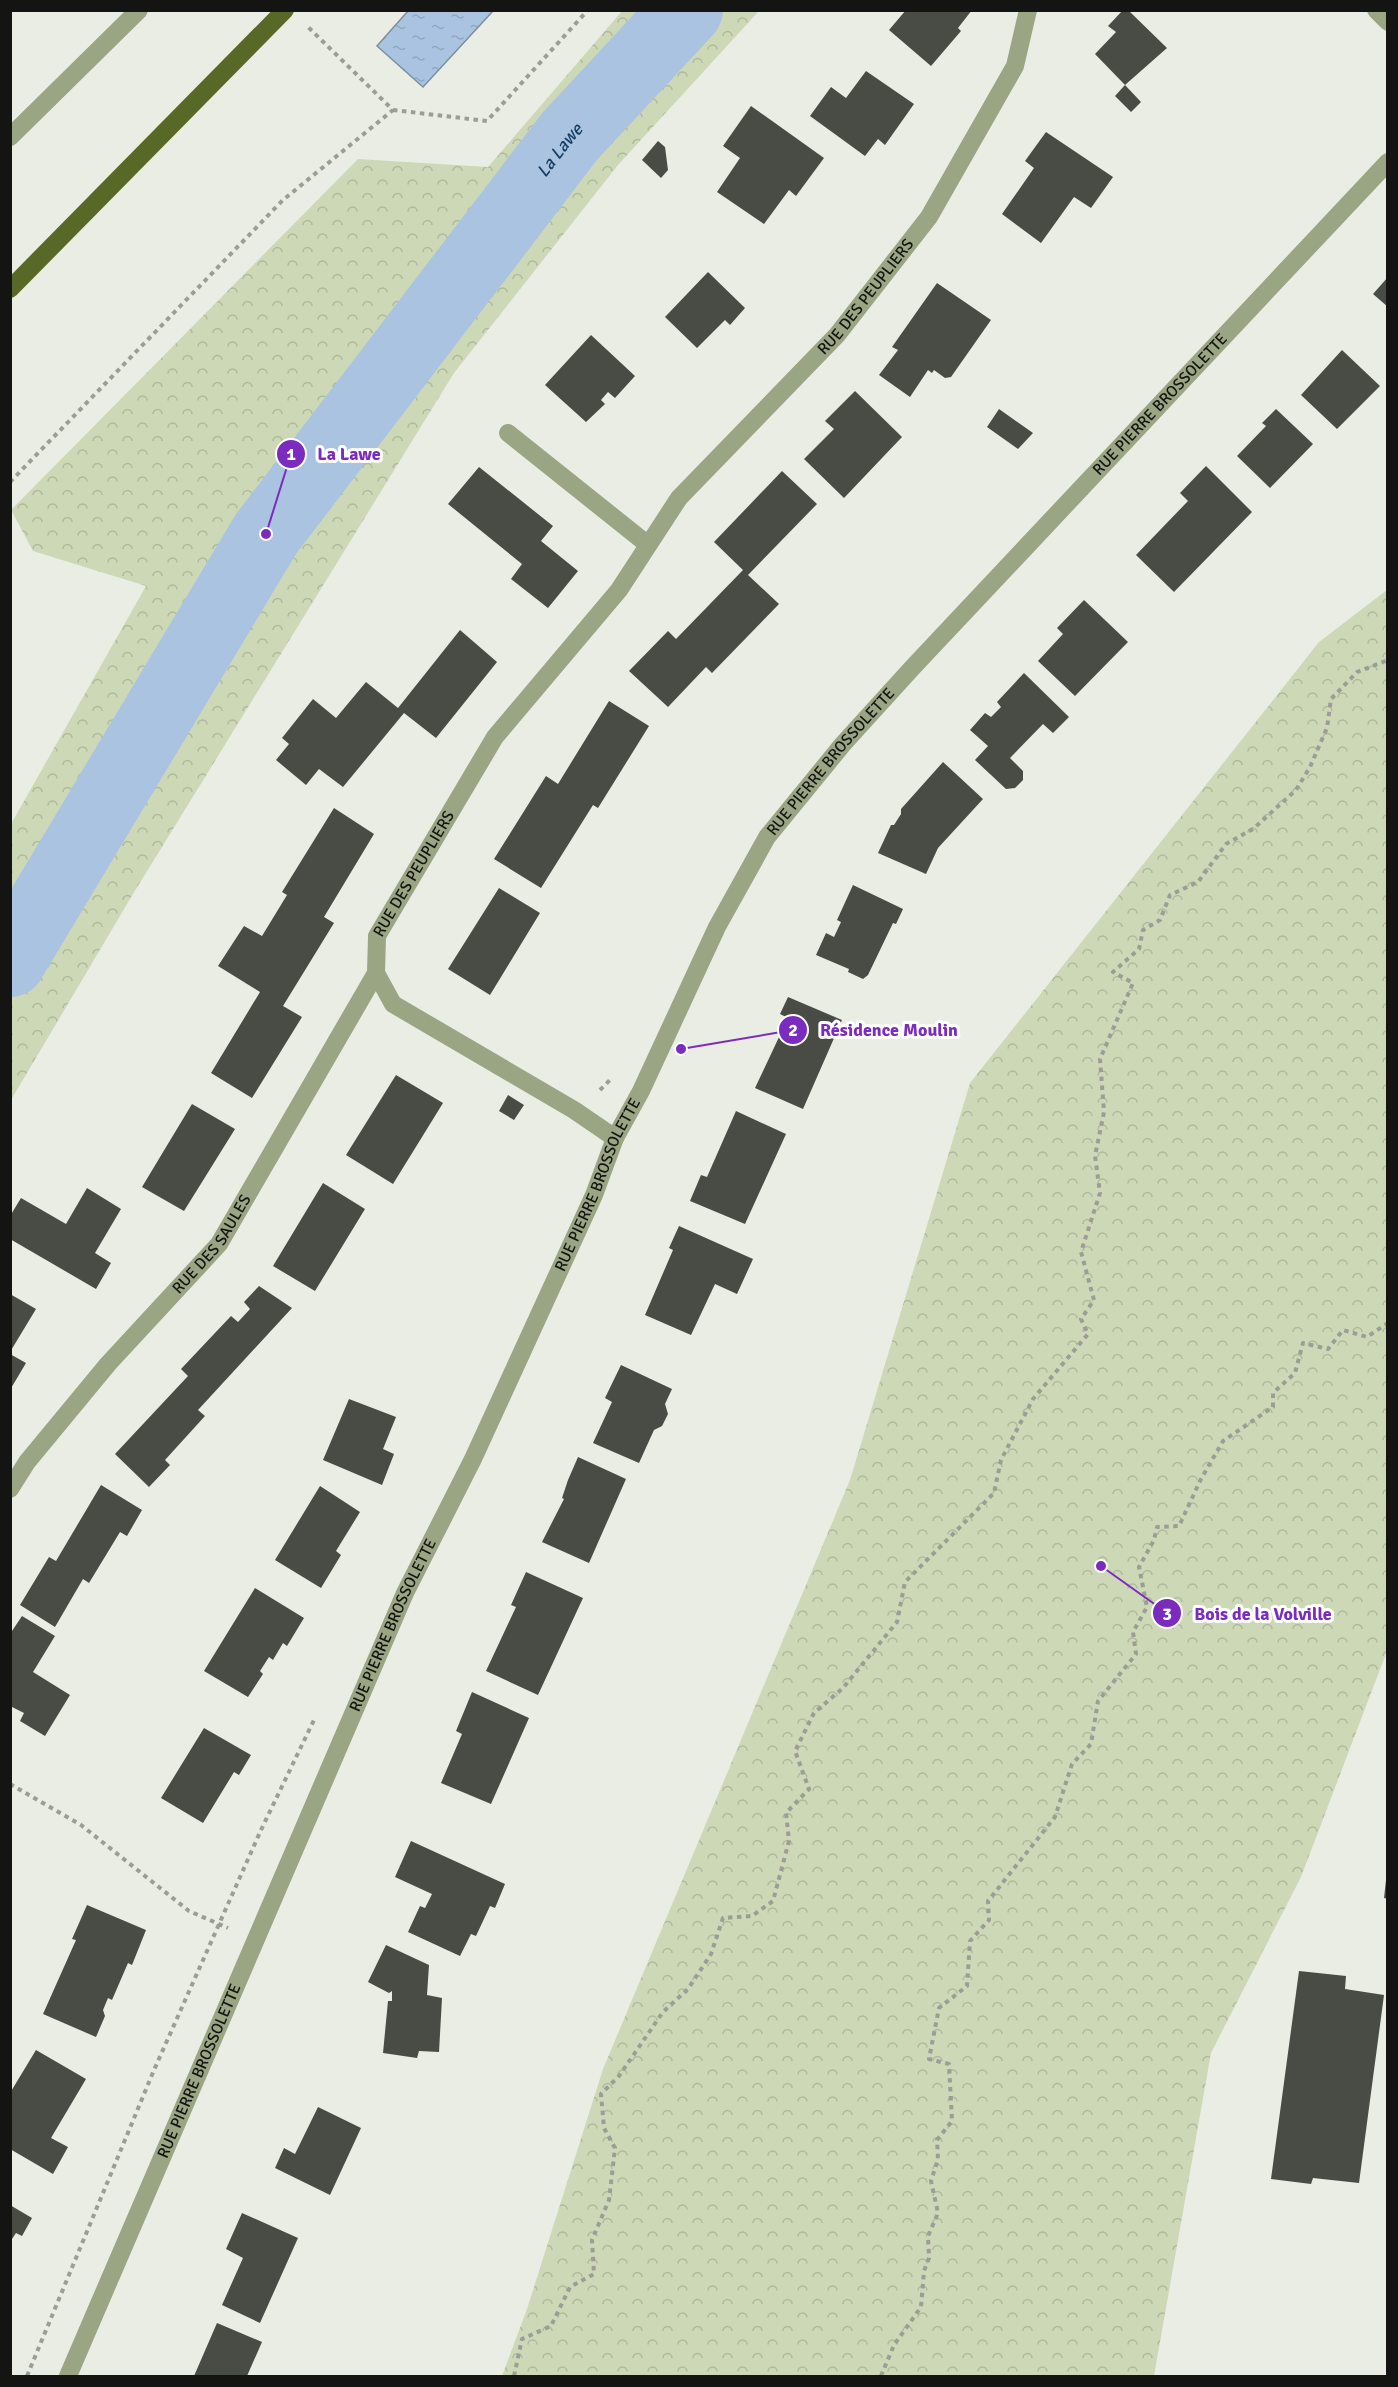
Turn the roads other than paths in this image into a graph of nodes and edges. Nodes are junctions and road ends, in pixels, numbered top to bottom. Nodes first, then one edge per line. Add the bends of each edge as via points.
1 (139, 10) edge
2 (1028, 10) edge
3 (1376, 10) edge
4 (292, 15) edge
5 (1388, 22) edge
6 (10, 137) edge
7 (1388, 162) edge
8 (10, 289) edge
9 (508, 433) dead end
10 (647, 544) junction
11 (376, 973) junction
12 (615, 1138) junction
13 (10, 1489) edge
14 (68, 2376) edge

1 - 6 street
2 - 10 street, RUE DES PEUPLIERS via 1015,66 929,217 837,335 679,498
3 - 5 street
4 - 8 main road
7 - 12 street, RUE PIERRE BROSSOLETTE via 913,667 774,828 717,927
9 - 10 street
10 - 11 street, RUE DES PEUPLIERS via 619,590 495,737 377,936
11 - 12 street via 393,1004
11 - 13 street, RUE DES SAULES via 219,1244 108,1364 27,1462
12 - 14 street, RUE PIERRE BROSSOLETTE via 594,1195 473,1459 405,1593

